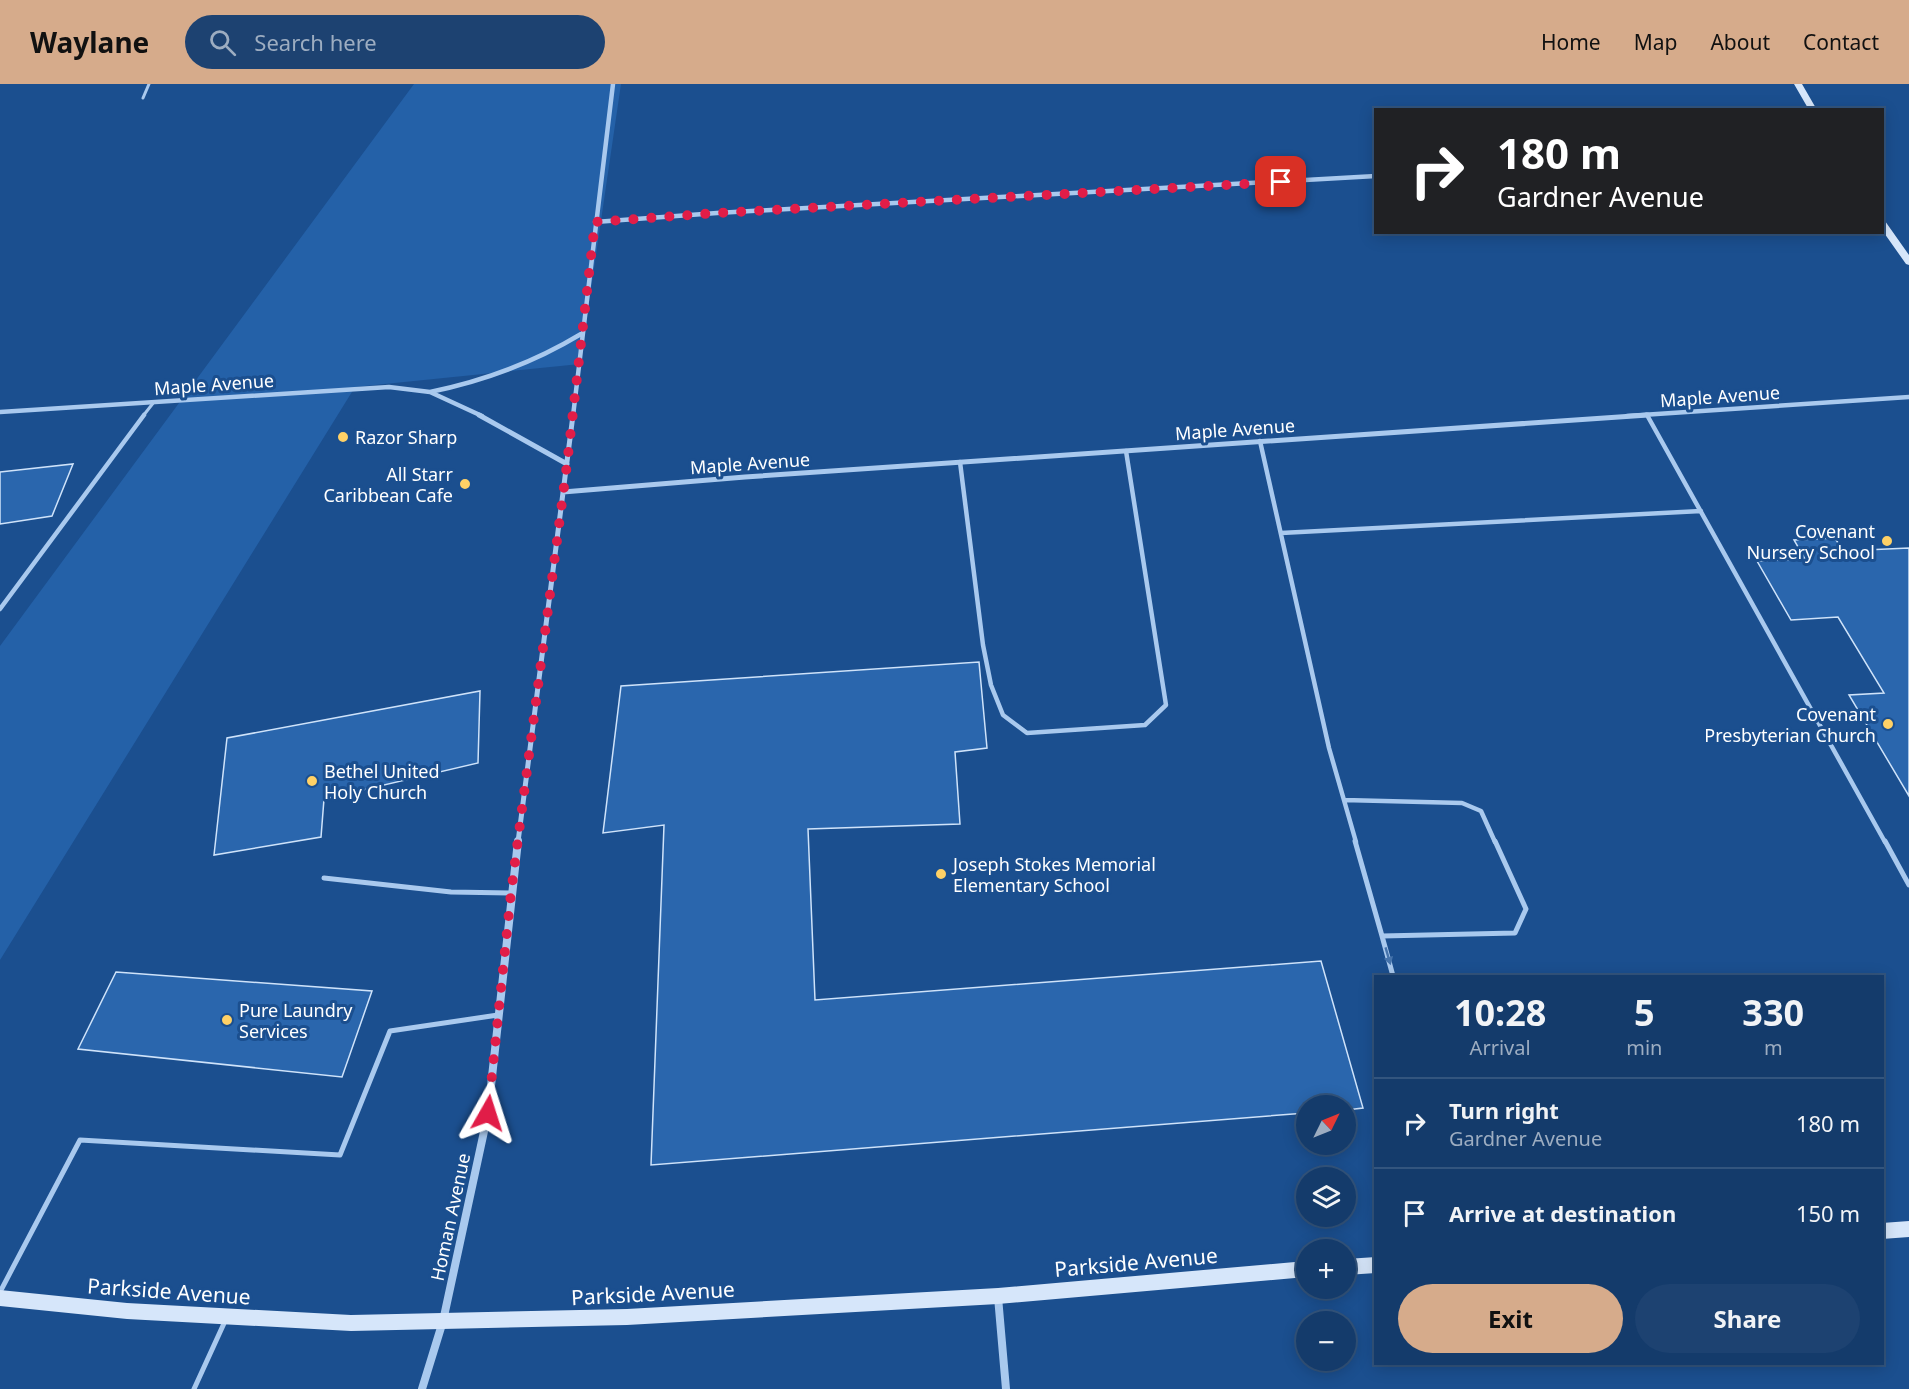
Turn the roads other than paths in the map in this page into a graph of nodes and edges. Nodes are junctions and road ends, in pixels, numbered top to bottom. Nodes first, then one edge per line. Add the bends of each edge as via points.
1 (150, 84) edge
2 (614, 84) edge
3 (1798, 84) edge
4 (143, 98) dead end
5 (1813, 108) edge
6 (1374, 176) edge
7 (595, 222) junction
8 (1884, 226) edge
9 (1909, 262) edge
10 (581, 334) junction
11 (430, 392) junction
12 (1909, 397) edge
13 (154, 402) junction
14 (0, 412) edge
15 (1646, 414) junction
16 (1260, 441) junction
17 (1126, 451) junction
18 (960, 462) junction
19 (567, 464) junction
20 (563, 492) junction
21 (1701, 511) junction
22 (1281, 533) junction
23 (0, 609) edge
24 (1344, 800) junction
25 (324, 878) dead end
26 (1909, 885) edge
27 (511, 893) junction
28 (1382, 936) junction
29 (1393, 975) edge
30 (498, 1015) junction
31 (1909, 1229) edge
32 (1884, 1231) edge
33 (1374, 1265) edge
34 (1356, 1266) edge
35 (1296, 1270) edge
36 (0, 1292) edge
37 (998, 1296) junction
38 (0, 1298) edge
39 (227, 1316) junction
40 (443, 1321) junction
41 (194, 1389) edge
42 (422, 1389) edge
43 (1006, 1389) edge

1 - 4 lane
2 - 7 street, Homan Avenue
3 - 5 main road
6 - 7 street
7 - 10 street, Homan Avenue
8 - 9 main road
10 - 11 street, Maple Avenue via 521,368
10 - 19 street, Homan Avenue
11 - 13 street, Maple Avenue via 389,387
11 - 19 street, Maple Avenue via 496,423
12 - 15 street, Maple Avenue
13 - 14 street, Maple Avenue
13 - 23 lane
15 - 16 street, Maple Avenue
15 - 21 lane
16 - 17 street, Maple Avenue
16 - 22 lane
17 - 18 street, Maple Avenue
17 - 18 lane via 1166,705 1145,725 1027,732 1003,715 991,685 983,645
18 - 20 street, Maple Avenue
19 - 20 street, Homan Avenue
20 - 27 street, Homan Avenue
21 - 22 lane
21 - 26 lane
22 - 24 lane
24 - 28 lane
24 - 28 lane via 1462,803 1481,811 1526,909 1515,933
25 - 27 lane via 451,892
27 - 30 street, Homan Avenue
28 -> 29 lane
30 - 36 lane via 390,1031 340,1155 80,1140
30 - 40 street, Homan Avenue via 488,1113
31 - 32 main road
33 - 34 main road
35 - 37 main road, Parkside Avenue
37 - 40 main road, Parkside Avenue via 627,1317
37 - 43 street
38 - 39 main road, Parkside Avenue
39 - 40 main road, Parkside Avenue via 351,1323
39 - 41 lane
40 - 42 street, Homan Avenue

